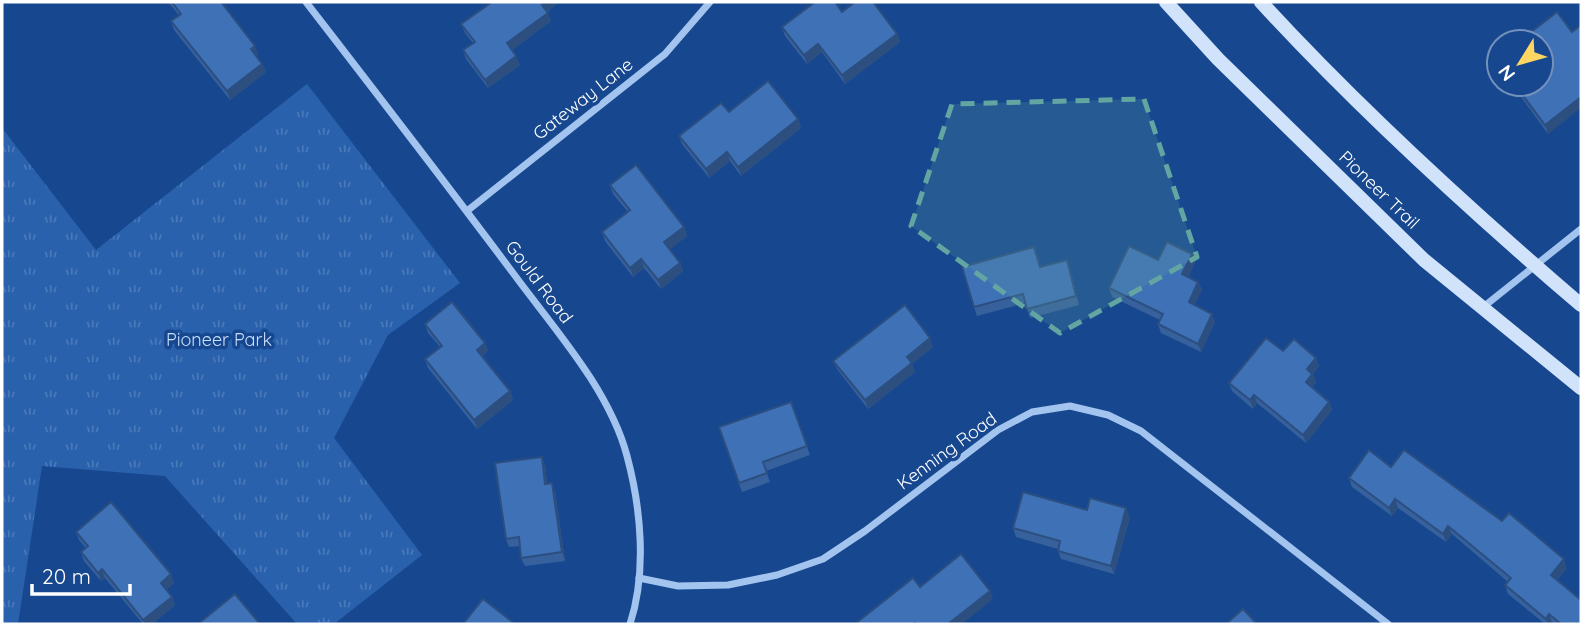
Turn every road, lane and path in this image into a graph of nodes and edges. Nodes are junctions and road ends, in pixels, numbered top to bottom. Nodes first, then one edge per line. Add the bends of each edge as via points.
1 (306, 2) edge
2 (710, 2) edge
3 (1166, 2) edge
4 (1261, 2) edge
5 (467, 211) junction
6 (1581, 229) edge
7 (1534, 265) junction
8 (1581, 306) edge
9 (1482, 309) junction
10 (1581, 388) edge
11 (639, 578) junction
12 (630, 624) edge
13 (1388, 624) edge

1 - 5 street, Gould Road
2 - 5 street, Gateway Lane via 665,54
3 - 9 main road, Pioneer Trail via 1292,132 1424,260
4 - 7 main road via 1362,105
5 - 11 street, Gould Road via 603,398 627,455 638,520
6 - 7 street
7 - 8 main road
7 - 9 street
9 - 10 main road, Pioneer Trail
11 - 12 street, Gould Road
11 - 13 street, Kenning Road via 678,586 728,585 823,559 998,430 1032,412 1070,406 1108,415 1141,431

